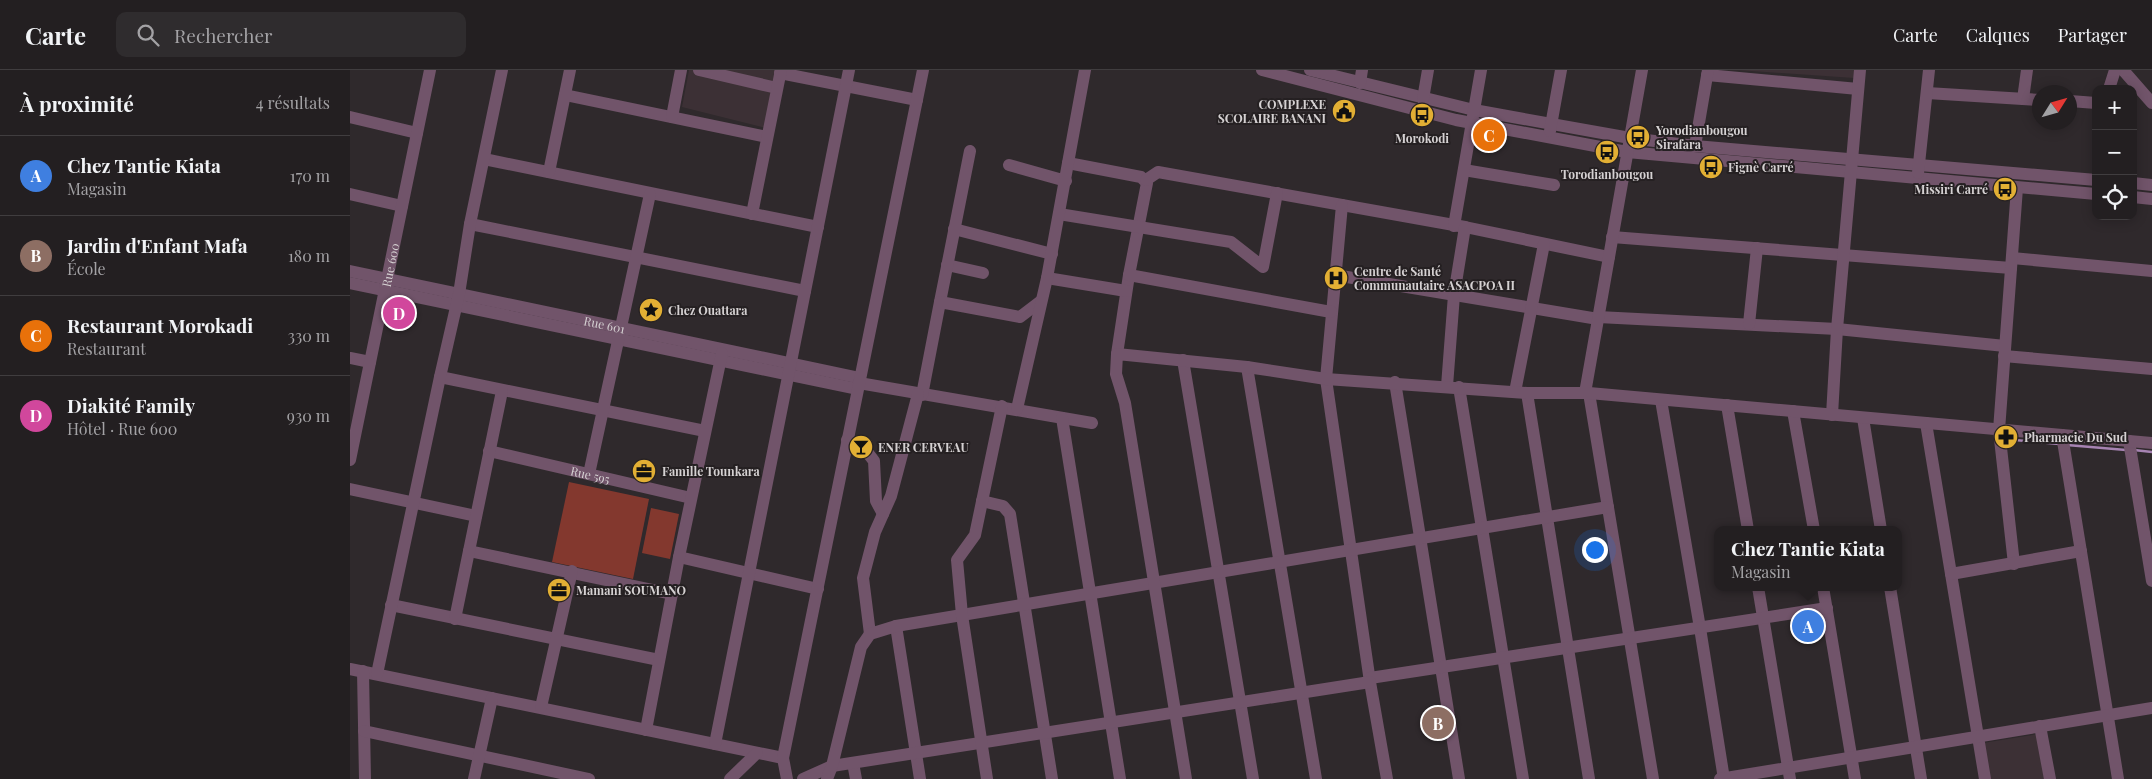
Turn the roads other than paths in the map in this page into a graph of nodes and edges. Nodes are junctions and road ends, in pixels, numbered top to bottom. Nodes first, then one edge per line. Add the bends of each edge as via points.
1 (430, 70) edge
2 (502, 70) edge
3 (570, 70) edge
4 (681, 70) edge
5 (699, 70) edge
6 (849, 70) edge
7 (923, 70) edge
8 (1085, 70) edge
9 (1262, 70) edge
10 (1310, 70) edge
11 (1428, 70) edge
12 (1481, 70) edge
13 (1562, 70) edge
14 (1642, 70) edge
15 (1860, 70) edge
16 (1929, 70) edge
17 (2022, 70) edge
18 (2027, 70) edge
19 (2115, 70) edge
20 (2123, 70) edge
21 (780, 72) edge
22 (1708, 73) edge
23 (1361, 76) edge
24 (737, 78) edge
25 (2110, 85) edge
26 (846, 86) junction
27 (777, 88) junction
28 (1858, 89) junction
29 (1927, 93) junction
30 (565, 95) junction
31 (1423, 98) junction
32 (2023, 99) junction
33 (917, 100) junction
34 (2032, 100) edge
35 (2077, 102) edge
36 (2092, 103) edge
37 (2152, 104) edge
38 (350, 117) edge
39 (672, 117) junction
40 (1473, 117) junction
41 (1551, 124) junction
42 (417, 133) junction
43 (767, 137) junction
44 (1549, 138) junction
45 (1630, 138) junction
46 (1695, 146) junction
47 (970, 151) dead end
48 (1627, 152) junction
49 (484, 159) junction
50 (1854, 159) junction
51 (1068, 163) junction
52 (1009, 165) dead end
53 (1919, 165) junction
54 (1464, 170) junction
55 (549, 172) junction
56 (1852, 172) junction
57 (1918, 178) junction
58 (1146, 180) junction
59 (2092, 180) edge
60 (1066, 181) junction
61 (2137, 183) edge
62 (1554, 185) dead end
63 (2152, 185) edge
64 (2017, 188) junction
65 (1277, 193) junction
66 (350, 194) edge
67 (650, 194) junction
68 (2092, 194) edge
69 (2137, 197) edge
70 (2152, 199) edge
71 (1342, 205) junction
72 (402, 206) junction
73 (752, 214) junction
74 (1059, 214) junction
75 (470, 224) junction
76 (818, 227) junction
77 (1139, 227) junction
78 (1460, 227) junction
79 (954, 229) junction
80 (1612, 237) junction
81 (1544, 244) junction
82 (1757, 248) junction
83 (1052, 254) junction
84 (1844, 254) junction
85 (636, 256) junction
86 (1609, 257) junction
87 (2012, 263) junction
88 (947, 265) junction
89 (350, 271) edge
90 (2152, 271) edge
91 (984, 273) dead end
92 (1335, 274) junction
93 (1129, 275) junction
94 (1047, 278) junction
95 (350, 282) edge
96 (386, 284) junction
97 (805, 291) junction
98 (1126, 291) junction
99 (1454, 294) junction
100 (458, 299) junction
101 (1041, 301) junction
102 (940, 302) junction
103 (1531, 308) junction
104 (1331, 312) junction
105 (1598, 318) junction
106 (1749, 324) junction
107 (1837, 329) junction
108 (620, 333) junction
109 (2004, 351) junction
110 (1117, 354) junction
111 (721, 355) junction
112 (350, 358) edge
113 (1183, 360) junction
114 (370, 362) junction
115 (1247, 367) junction
116 (789, 369) junction
117 (2152, 369) edge
118 (440, 377) junction
119 (1326, 379) junction
120 (1394, 382) junction
121 (859, 383) junction
122 (1453, 387) junction
123 (502, 391) junction
124 (1521, 392) junction
125 (1587, 393) junction
126 (920, 394) junction
127 (1661, 400) junction
128 (1727, 405) junction
129 (1002, 406) junction
130 (1017, 409) junction
131 (602, 411) junction
132 (1794, 411) junction
133 (1832, 415) junction
134 (1062, 418) junction
135 (1863, 418) junction
136 (1092, 423) dead end
137 (1926, 423) junction
138 (1999, 430) junction
139 (705, 431) junction
140 (2062, 435) junction
141 (847, 440) junction
142 (2129, 441) junction
143 (2152, 443) edge
144 (489, 451) junction
145 (350, 460) edge
146 (589, 474) junction
147 (350, 488) edge
148 (691, 498) junction
149 (982, 501) junction
150 (413, 502) junction
151 (1608, 507) junction
152 (883, 514) junction
153 (476, 516) junction
154 (1547, 518) junction
155 (1747, 526) edge
156 (1813, 526) edge
157 (1880, 526) edge
158 (1482, 528) junction
159 (1420, 539) junction
160 (469, 550) junction
161 (1351, 550) junction
162 (2080, 551) junction
163 (679, 557) junction
164 (1280, 562) junction
165 (2014, 564) junction
166 (572, 571) junction
167 (1218, 572) junction
168 (749, 574) junction
169 (1951, 574) junction
170 (2152, 581) edge
171 (1154, 583) junction
172 (818, 589) junction
173 (1759, 591) edge
174 (1824, 591) edge
175 (1891, 591) edge
176 (672, 594) junction
177 (1090, 594) junction
178 (391, 605) junction
179 (1024, 605) junction
180 (1827, 608) junction
181 (962, 615) junction
182 (1763, 618) junction
183 (454, 619) junction
184 (896, 626) junction
185 (1700, 628) junction
186 (870, 634) junction
187 (1630, 638) junction
188 (556, 639) junction
189 (1568, 648) junction
190 (1504, 658) junction
191 (659, 660) junction
192 (1441, 667) junction
193 (356, 670) edge
194 (377, 674) junction
195 (1370, 680) junction
196 (1302, 693) junction
197 (492, 698) junction
198 (1240, 703) junction
199 (541, 707) junction
200 (2152, 708) edge
201 (1175, 712) junction
202 (2106, 716) junction
203 (1111, 722) junction
204 (2040, 726) junction
205 (646, 730) junction
206 (364, 731) junction
207 (1044, 733) junction
208 (1978, 737) junction
209 (982, 743) junction
210 (715, 744) junction
211 (1916, 747) junction
212 (757, 753) junction
213 (916, 753) junction
214 (480, 755) junction
215 (783, 758) junction
216 (1852, 758) junction
217 (853, 763) junction
218 (832, 766) junction
219 (1789, 773) edge
220 (365, 779) edge
221 (474, 779) edge
222 (589, 779) edge
223 (730, 779) edge
224 (787, 779) edge
225 (803, 779) edge
226 (827, 779) edge
227 (856, 779) edge
228 (920, 779) edge
229 (987, 779) edge
230 (1052, 779) edge
231 (1120, 779) edge
232 (1186, 779) edge
233 (1253, 779) edge
234 (1316, 779) edge
235 (1387, 779) edge
236 (1459, 779) edge
237 (1523, 779) edge
238 (1589, 779) edge
239 (1653, 779) edge
240 (1723, 779) edge
241 (1855, 779) edge
242 (1921, 779) edge
243 (1985, 779) edge
244 (2050, 779) edge
245 (2118, 779) edge

1 - 42 street, Rue 600
2 - 49 street
3 - 30 street
4 - 39 street
5 - 24 street
6 - 26 street
7 - 33 street
8 - 51 street
9 - 40 street via 1407,108
10 - 23 street
11 - 31 street
12 - 40 street
13 - 41 street
14 - 45 street
15 - 28 street
16 - 29 street
17 - 18 street
18 - 32 street
19 - 25 street
20 - 37 street
21 - 26 street
21 - 27 street
22 - 28 street
22 - 46 street
23 - 31 street
24 - 27 street
26 - 33 street
26 - 76 street
27 - 43 street
28 - 50 street
29 - 32 street
29 - 53 street
30 - 39 street
30 - 55 street
31 - 40 street
32 - 34 street
33 - 121 street
35 - 36 street
38 - 42 street
39 - 43 street
40 - 41 street
40 - 44 street
40 - 54 street
41 - 44 street
41 - 45 street
42 - 72 street, Rue 600
43 - 73 street
44 - 48 street
45 - 46 street
45 - 48 street
46 - 50 street
47 - 79 street
48 - 56 street
48 - 80 street
49 - 55 street
49 - 75 street
50 - 53 street
50 - 56 street
51 - 58 street
51 - 60 street
52 - 60 street
53 - 57 street
53 - 59 street
54 - 62 street
54 - 78 street
55 - 67 street
56 - 57 street
56 - 84 street
57 - 64 street
58 - 65 street via 1158,172
58 - 77 street
60 - 74 street
61 - 63 street
64 - 68 street
64 - 87 street
65 - 71 street
65 - 77 street via 1263,267 1231,242
66 - 72 street
67 - 73 street
67 - 85 street
69 - 70 street
71 - 78 street
71 - 92 street
72 - 96 street, Rue 600
73 - 76 street
74 - 77 street
74 - 83 street
75 - 85 street
75 - 100 street
76 - 97 street
77 - 93 street
78 - 81 street
78 - 99 street
79 - 83 street
79 - 88 street
80 - 82 street
80 - 86 street
81 - 86 street
81 - 103 street
82 - 84 street
82 - 106 street
83 - 94 street
84 - 87 street
84 - 107 street
85 - 97 street
85 - 108 street
86 - 105 street
87 - 90 street
87 - 109 street
88 - 91 street
88 - 102 street
89 - 96 street, Rue 601
92 - 99 street
92 - 104 street
93 - 98 street
93 - 104 street
94 - 98 street
94 - 101 street
95 - 96 street, Rue 601
96 - 100 street, Rue 601
96 - 114 street, Rue 600
97 - 116 street
98 - 110 street
99 - 103 street
99 - 122 street
100 - 108 street, Rue 601
100 - 118 street
101 - 102 street via 1020,317
101 - 130 street
102 - 126 street
103 - 105 street
103 - 124 street
104 - 119 street
105 - 106 street
105 - 125 street
106 - 107 street
107 - 109 street
107 - 133 street
108 - 111 street, Rue 601
108 - 131 street
109 - 117 street
109 - 138 street
110 - 113 street
110 - 171 street via 1116,374 1124,403
111 - 116 street, Rue 601
111 - 139 street
112 - 114 street
113 - 115 street
113 - 167 street
114 - 145 street, Rue 600
115 - 119 street
115 - 164 street
116 - 121 street, Rue 601
116 - 168 street
118 - 123 street
118 - 150 street
119 - 120 street
119 - 161 street
120 - 122 street
120 - 159 street
121 - 126 street, Rue 601
121 - 141 street
122 - 124 street
122 - 158 street
123 - 131 street
123 - 144 street
124 - 125 street
124 - 154 street
125 - 127 street
125 - 151 street
126 - 129 street, Rue 601
126 - 152 street
127 - 128 street
127 - 185 street
128 - 132 street
128 - 155 street
129 - 130 street, Rue 601
129 - 149 street
130 - 134 street, Rue 601
131 - 139 street
131 - 146 street
132 - 133 street
132 - 156 street
133 - 135 street
134 - 136 street, Rue 601
134 - 177 street
135 - 137 street
135 - 157 street
137 - 138 street
137 - 169 street
138 - 140 street
138 - 165 street
139 - 148 street
140 - 142 street
140 - 162 street
141 - 152 street via 864,448 874,462 876,501
141 - 172 street
142 - 143 street
142 - 170 street
144 - 146 street, Rue 595
144 - 153 street
146 - 148 street, Rue 595
147 - 150 street
148 - 163 street
149 - 179 street via 1004,506 1010,514
149 - 181 street via 975,535 957,560
150 - 153 street
150 - 178 street
151 - 154 street
151 - 187 street
152 - 186 street via 863,578
153 - 160 street
154 - 158 street
154 - 189 street
158 - 159 street
158 - 190 street
159 - 161 street
159 - 192 street
160 - 166 street
160 - 183 street
161 - 164 street
161 - 195 street
162 - 165 street
162 - 202 street
163 - 168 street
163 - 176 street
164 - 167 street
164 - 196 street
165 - 169 street
166 - 176 street
166 - 188 street
167 - 171 street
167 - 198 street
168 - 172 street
168 - 210 street
169 - 208 street
171 - 177 street
171 - 201 street
172 - 215 street
173 - 182 street
174 - 180 street
175 - 211 street
176 - 191 street
177 - 179 street
177 - 203 street
178 - 183 street
178 - 194 street
179 - 181 street
179 - 207 street
180 - 182 street
180 - 216 street
181 - 184 street
181 - 209 street
182 - 185 street
182 - 219 street
183 - 188 street
184 - 186 street
184 - 213 street
185 - 187 street
185 - 240 street
186 - 218 street via 861,647
187 - 189 street
187 - 239 street
188 - 191 street
188 - 199 street
189 - 190 street
189 - 238 street
190 - 192 street
190 - 237 street
191 - 205 street
192 - 195 street
192 - 236 street
193 - 194 street
193 - 206 street
194 - 197 street
195 - 196 street
195 - 235 street
196 - 198 street
196 - 234 street
197 - 199 street
197 - 214 street
198 - 201 street
198 - 233 street
199 - 205 street
200 - 202 street
201 - 203 street
201 - 232 street
202 - 204 street
202 - 245 street
203 - 207 street
203 - 231 street
204 - 208 street
204 - 244 street
205 - 210 street
206 - 214 street
206 - 220 street
207 - 209 street
207 - 230 street
208 - 211 street
208 - 243 street
209 - 213 street
209 - 229 street
210 - 212 street
211 - 216 street
211 - 242 street
212 - 215 street
212 - 223 street
213 - 217 street
213 - 228 street
214 - 221 street
214 - 222 street
215 - 224 street
216 - 219 street
216 - 241 street
217 - 218 street
217 - 227 street
218 - 225 street
218 - 226 street
219 - 240 street

